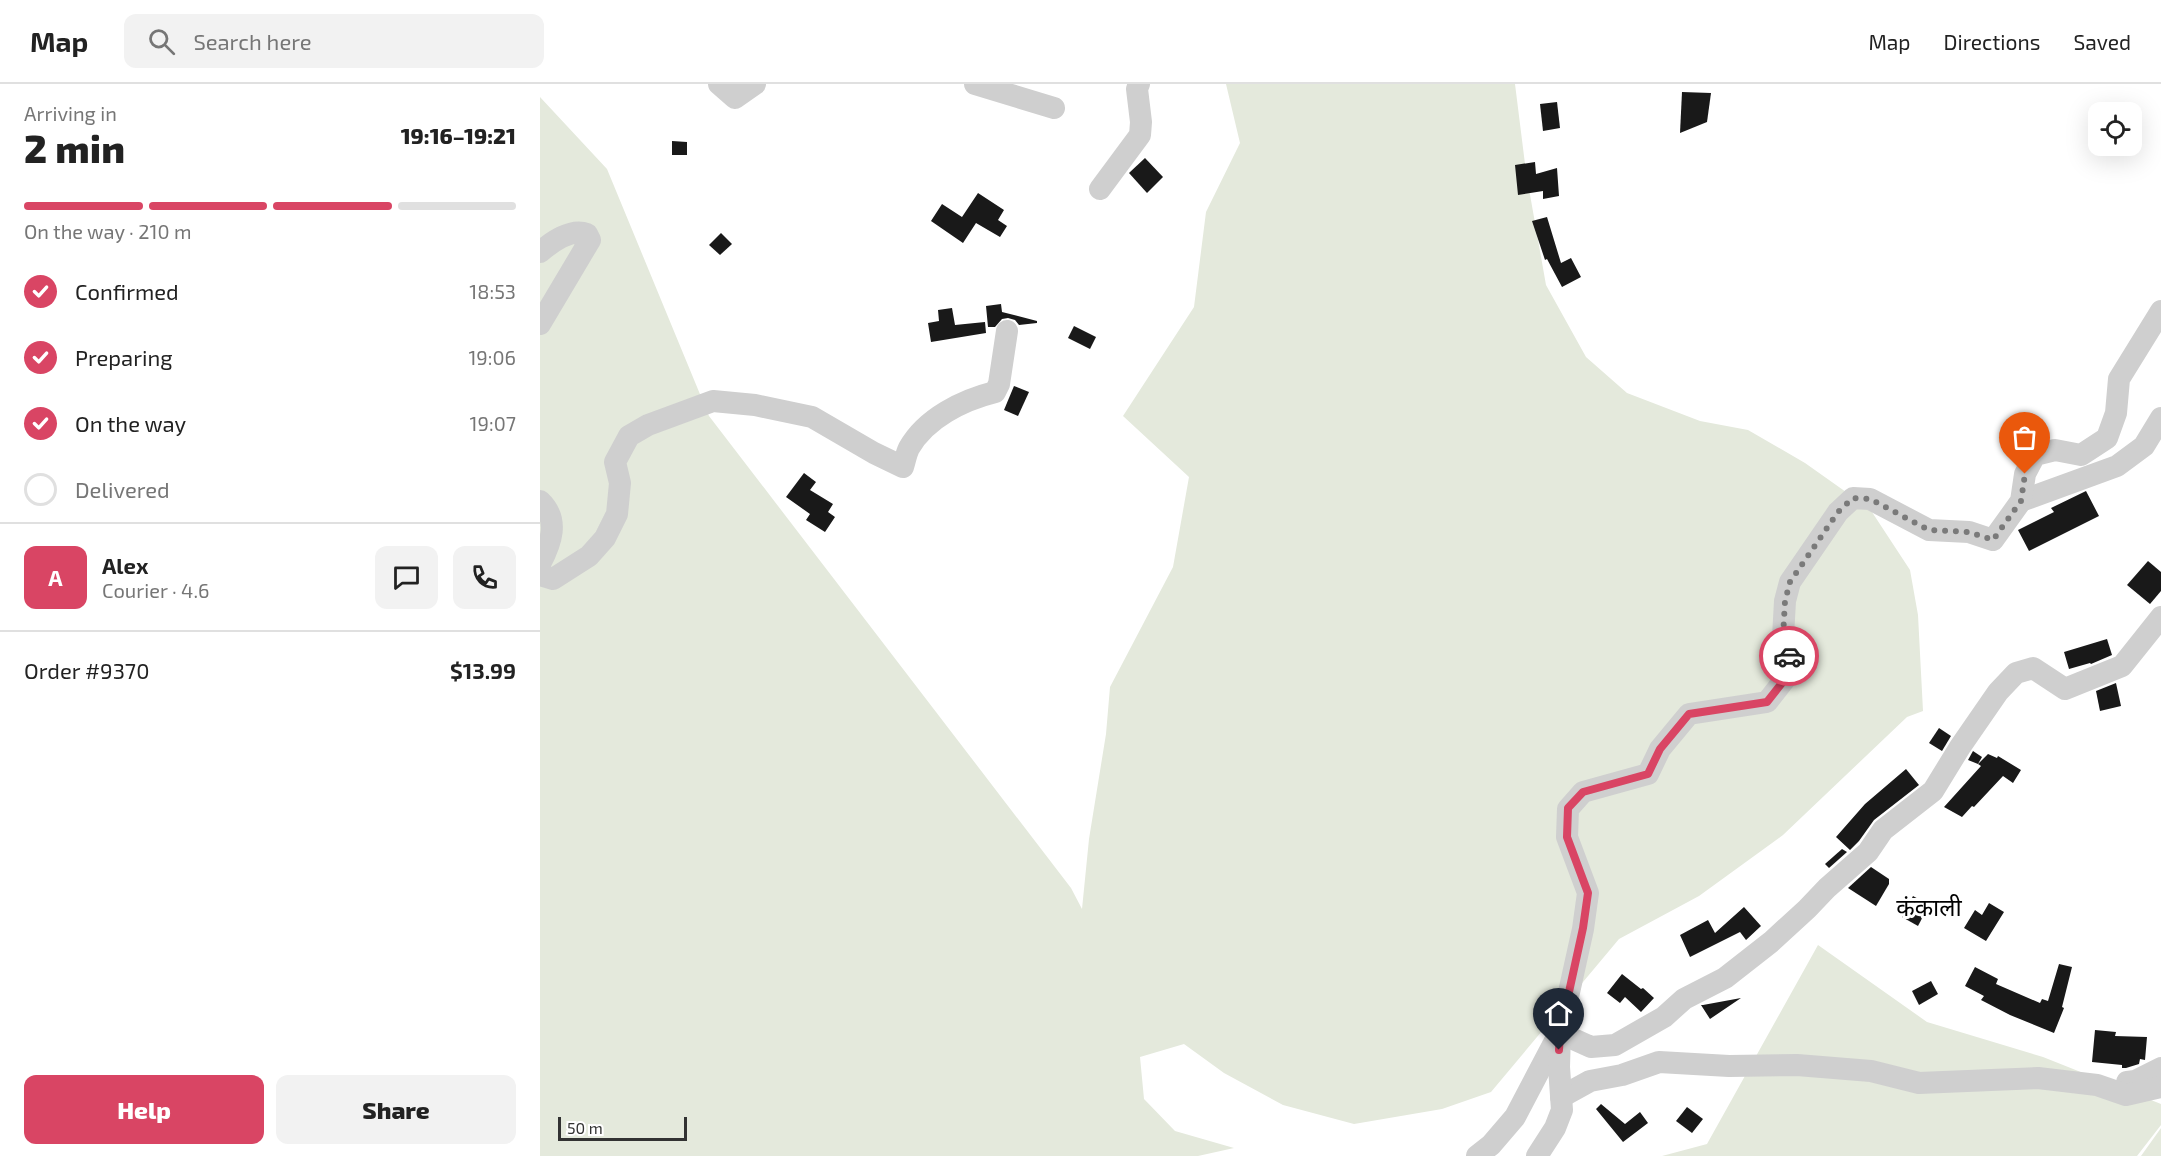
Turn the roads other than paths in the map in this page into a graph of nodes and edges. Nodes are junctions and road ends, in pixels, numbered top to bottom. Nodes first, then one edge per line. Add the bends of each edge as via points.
1 (719, 84) edge
2 (755, 84) edge
3 (975, 84) edge
4 (1139, 84) edge
5 (1054, 108) dead end
6 (1100, 189) dead end
7 (540, 252) edge
8 (2161, 311) edge
9 (540, 324) edge
10 (1007, 331) dead end
11 (2161, 418) edge
12 (540, 501) edge
13 (2021, 501) junction
14 (540, 566) edge
15 (2161, 617) edge
16 (1560, 1033) junction
17 (2161, 1068) edge
18 (2071, 1072) dead end
19 (2161, 1087) edge
20 (1561, 1097) junction
21 (1477, 1156) edge
22 (1537, 1156) edge

1 - 2 street via 735,98
3 - 5 street
4 - 6 street via 1140,135
7 - 9 street via 579,231 590,240
8 - 13 street via 2119,379 2116,413 2107,438 2081,455 2055,450 2035,455 2025,474
10 - 14 street via 995,392 950,409 937,419 909,449 903,466 812,417 755,405 713,400 648,425 629,436 615,462 620,483 617,514 605,538 589,556 553,579 543,576
11 - 13 street via 2144,446 2117,466
12 - 14 street via 553,521 550,544
13 - 16 street via 1993,540 1969,532 1929,530 1870,499 1853,498 1838,512 1790,582 1783,637 1789,656 1785,679 1767,702 1689,714 1660,749 1648,774 1583,792 1568,808 1567,837 1588,893
15 - 16 street via 2122,666 2065,689 2033,668 2016,674 1998,693 1933,791 1883,830 1868,852 1771,942 1725,978 1684,999 1664,1017 1615,1045 1591,1047
16 - 20 street
16 - 21 street via 1515,1117
17 - 18 street via 2135,1081 2116,1083
19 - 20 street via 2126,1095 2097,1086 2038,1078 1919,1083 1870,1071 1797,1065 1659,1062 1622,1076 1590,1081
20 - 22 street via 1562,1110 1555,1128

